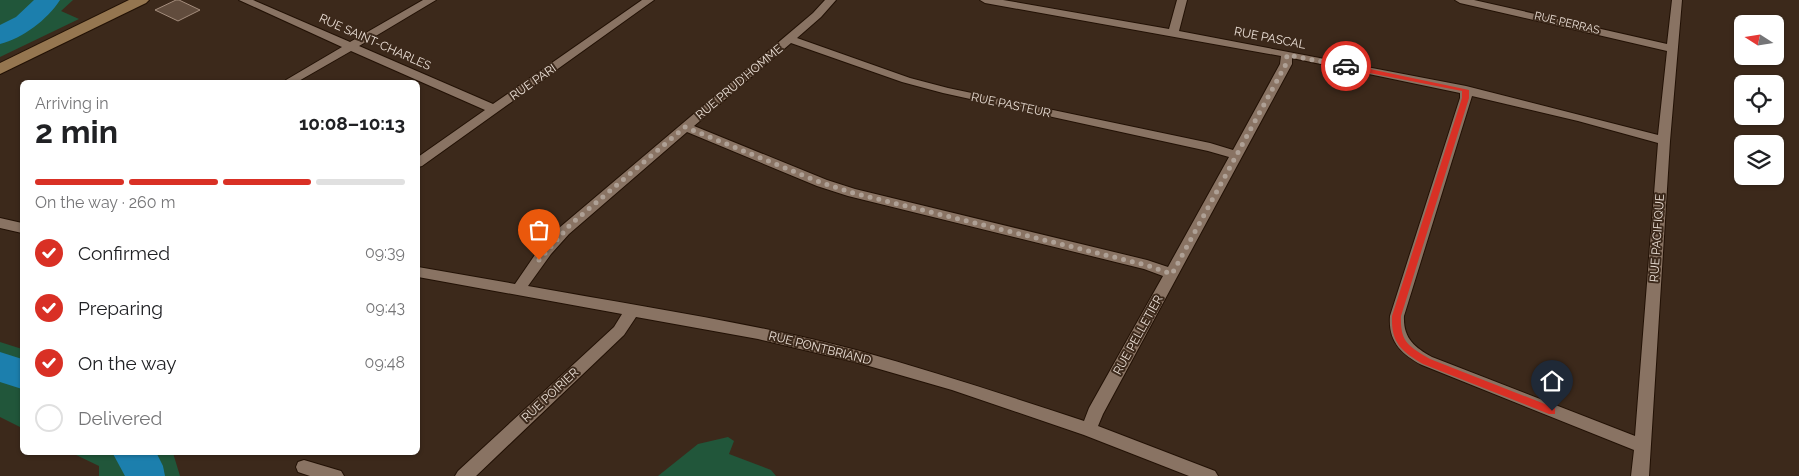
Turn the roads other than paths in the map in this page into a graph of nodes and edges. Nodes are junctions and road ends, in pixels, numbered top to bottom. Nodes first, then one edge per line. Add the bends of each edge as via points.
1 (141, 0) edge
2 (244, 0) edge
3 (431, 0) edge
4 (649, 0) edge
5 (831, 0) edge
6 (985, 0) edge
7 (1182, 0) edge
8 (1460, 0) edge
9 (1677, 0) edge
10 (1173, 34) junction
11 (789, 40) junction
12 (352, 47) junction
13 (1673, 48) junction
14 (1287, 55) junction
15 (0, 69) edge
16 (294, 80) edge
17 (1466, 90) junction
18 (494, 109) junction
19 (685, 127) junction
20 (1664, 141) junction
21 (1237, 154) junction
22 (420, 162) edge
23 (0, 223) edge
24 (20, 228) edge
25 (420, 272) edge
26 (1172, 274) junction
27 (519, 289) junction
28 (632, 312) junction
29 (1088, 430) junction
30 (1642, 446) junction
31 (304, 468) dead end
32 (335, 476) edge
33 (464, 476) edge
34 (1209, 476) edge
35 (1640, 476) edge

1 - 15 street
2 - 12 street, RUE SAINT-CHARLES
3 - 12 street
4 - 18 street, RUE PARI
5 - 11 street, RUE PRUD'HOMME
6 - 10 street, RUE PASCAL
7 - 10 street
8 - 13 street, RUE PERRAS
9 - 13 street, RUE PACIFIQUE
10 - 14 street, RUE PASCAL
11 - 19 street, RUE PRUD'HOMME
11 - 21 street, RUE PASTEUR via 947,91
12 - 16 street
12 - 18 street, RUE SAINT-CHARLES
13 - 20 street, RUE PACIFIQUE
14 - 17 street, RUE PASCAL
14 - 21 street, RUE PELLETIER via 1286,64
17 - 20 street, RUE PASCAL
17 - 30 street via 1396,316 1399,338 1411,352 1427,361
18 - 22 street, RUE PARI
19 - 26 street via 853,193
19 - 27 street, RUE PRUD'HOMME via 564,231 546,250
20 - 30 street, RUE PACIFIQUE
21 - 26 street, RUE PELLETIER
23 - 24 street
25 - 27 street, RUE PONTBRIAND
26 - 29 street, RUE PELLETIER
27 - 28 street, RUE PONTBRIAND
28 - 29 street, RUE PONTBRIAND via 758,333 878,362
28 - 33 street, RUE POIRIER via 619,331
29 - 34 street, RUE PONTBRIAND
30 - 35 street, RUE PACIFIQUE
31 - 32 street

